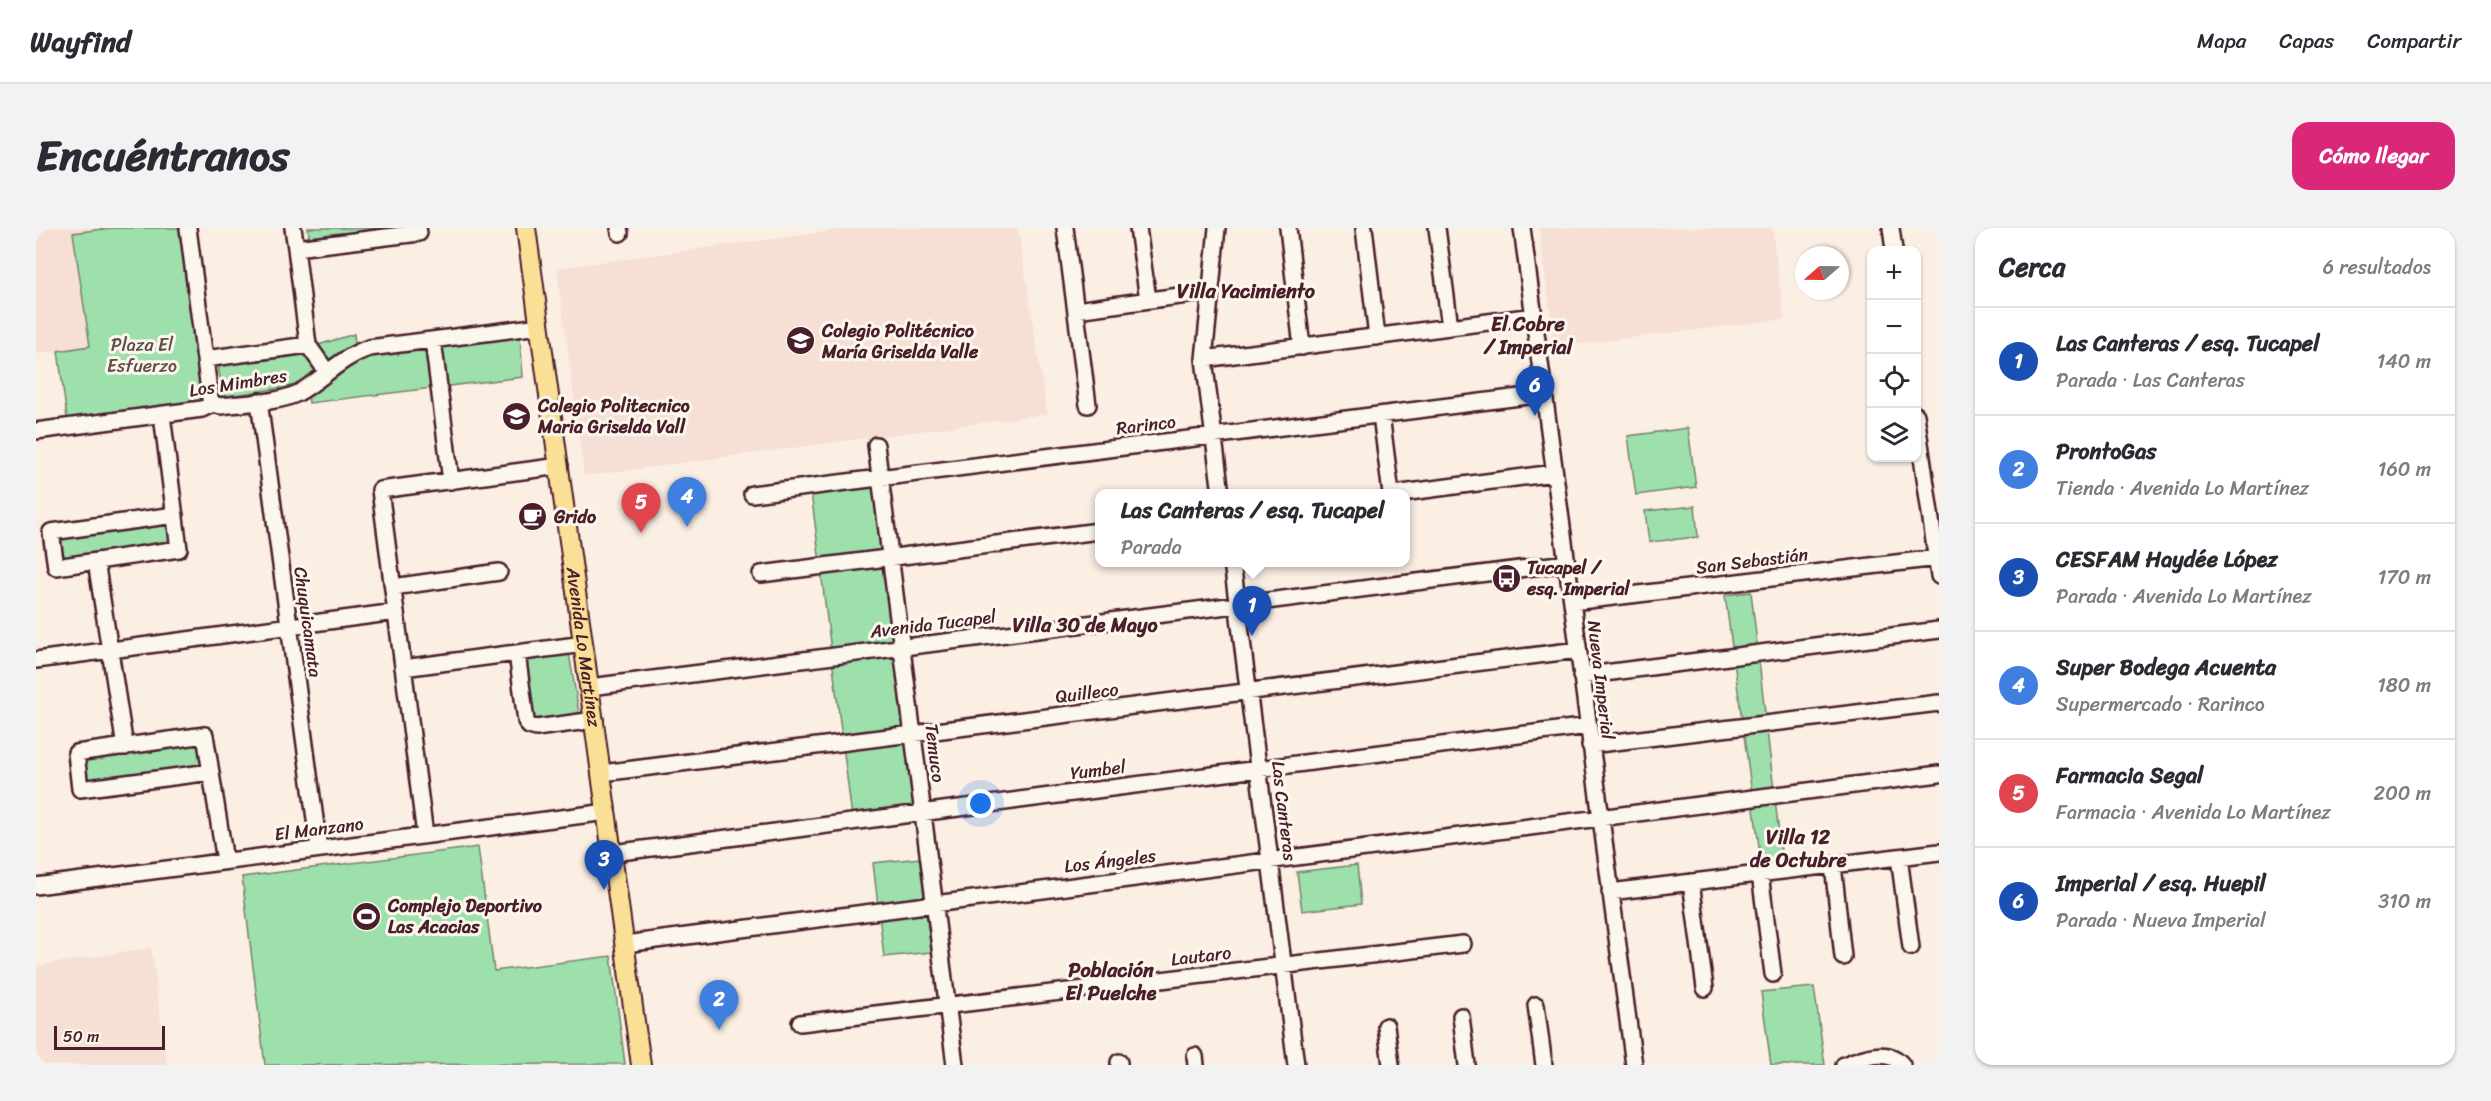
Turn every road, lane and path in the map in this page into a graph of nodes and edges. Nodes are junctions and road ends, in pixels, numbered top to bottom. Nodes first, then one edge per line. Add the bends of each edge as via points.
1 (188, 228) edge
2 (293, 228) edge
3 (418, 228) edge
4 (526, 228) edge
5 (1065, 228) edge
6 (1138, 228) edge
7 (1217, 228) edge
8 (1288, 228) edge
9 (1364, 228) edge
10 (1437, 228) edge
11 (1522, 228) edge
12 (1891, 228) edge
13 (1893, 246) edge
14 (296, 248) junction
15 (1209, 292) junction
16 (1148, 300) junction
17 (1076, 310) junction
18 (1534, 316) junction
19 (540, 326) junction
20 (1450, 327) junction
21 (1377, 337) junction
22 (433, 340) junction
23 (308, 345) junction
24 (1302, 347) junction
25 (205, 358) junction
26 (1204, 359) junction
27 (327, 372) junction
28 (1544, 394) junction
29 (259, 401) junction
30 (213, 404) junction
31 (1088, 405) dead end
32 (162, 415) junction
33 (1381, 415) junction
34 (36, 431) edge
35 (1214, 436) junction
36 (1921, 445) edge
37 (876, 446) dead end
38 (560, 466) junction
39 (1554, 473) junction
40 (880, 479) junction
41 (451, 481) junction
42 (1220, 489) edge
43 (1391, 489) edge
44 (1410, 492) edge
45 (752, 494) dead end
46 (175, 514) junction
47 (1095, 532) edge
48 (890, 558) junction
49 (1936, 558) junction
50 (96, 561) junction
51 (1566, 563) junction
52 (1233, 567) edge
53 (499, 572) dead end
54 (761, 574) dead end
55 (1939, 576) edge
56 (393, 587) junction
57 (1572, 602) junction
58 (1238, 604) junction
59 (396, 612) junction
60 (289, 626) junction
61 (1939, 630) edge
62 (584, 644) junction
63 (901, 647) junction
64 (110, 650) junction
65 (1578, 650) junction
66 (517, 653) junction
67 (36, 660) edge
68 (403, 668) junction
69 (1581, 676) junction
70 (590, 687) junction
71 (1249, 692) junction
72 (1939, 703) edge
73 (595, 720) junction
74 (1588, 726) junction
75 (913, 735) junction
76 (1590, 745) junction
77 (125, 747) junction
78 (1259, 768) junction
79 (211, 772) junction
80 (602, 773) junction
81 (1939, 774) edge
82 (607, 812) junction
83 (923, 812) junction
84 (1600, 817) junction
85 (425, 835) junction
86 (319, 849) junction
87 (1939, 852) edge
88 (613, 853) junction
89 (1899, 857) junction
90 (1271, 860) junction
91 (225, 861) junction
92 (1833, 865) junction
93 (1760, 874) junction
94 (1691, 882) junction
95 (36, 886) edge
96 (1610, 892) junction
97 (934, 903) junction
98 (625, 944) junction
99 (1463, 944) dead end
100 (1911, 947) dead end
101 (1843, 957) dead end
102 (1285, 965) junction
103 (1773, 974) dead end
104 (1705, 988) dead end
105 (948, 1005) junction
106 (1536, 1005) dead end
107 (1461, 1016) dead end
108 (800, 1023) dead end
109 (1386, 1026) dead end
110 (641, 1065) edge
111 (955, 1065) edge
112 (1296, 1065) edge
113 (1391, 1065) edge
114 (1467, 1065) edge
115 (1544, 1065) edge
116 (1634, 1065) edge
117 (1844, 1065) edge
118 (1902, 1065) edge

1 - 25 street
2 - 14 street
3 - 14 street via 419,233
4 - 19 main road, Avenida Lo Martínez
5 - 17 street
6 - 16 street
7 - 15 street
8 - 24 street
9 - 21 street
10 - 20 street
11 - 18 street, Nueva Imperial
12 - 13 street
14 - 23 street
15 - 16 street
15 - 26 street
16 - 17 street
17 - 31 street
18 - 20 street
18 - 28 street, Nueva Imperial
19 - 22 street, Los Mimbres
19 - 38 main road, Avenida Lo Martínez
20 - 21 street
21 - 24 street
22 - 27 street, Los Mimbres via 369,348
22 - 41 street
23 - 25 street
23 - 27 street
24 - 26 street
25 - 30 street
26 - 35 street
27 - 29 street, Los Mimbres via 292,396
28 - 33 street, Rarinco
28 - 39 street, Nueva Imperial
29 - 30 street, Los Mimbres
29 - 60 street, Chuquicamata
30 - 32 street, Los Mimbres
32 - 34 street, Los Mimbres
32 - 46 street
33 - 35 street, Rarinco
33 - 43 street
35 - 40 street, Rarinco
35 - 42 street
36 - 49 street
37 - 40 street, Temuco
38 - 41 street
38 - 62 main road, Avenida Lo Martínez
39 - 44 street
39 - 51 street, Nueva Imperial
40 - 45 street, Rarinco
40 - 48 street, Temuco
41 - 56 street via 380,490
46 - 50 street via 179,549
46 - 50 street via 51,532 56,567
47 - 48 street
48 - 54 street
48 - 63 street, Temuco
49 - 55 street
49 - 57 street, San Sebastián
50 - 64 street
51 - 57 street, Nueva Imperial
51 - 58 street, Avenida Tucapel
52 - 58 street, Las Canteras
53 - 56 street
56 - 59 street
57 - 65 street, Nueva Imperial
58 - 63 street, Avenida Tucapel
58 - 71 street, Las Canteras
59 - 60 street
59 - 68 street
60 - 64 street
60 - 86 street, Chuquicamata
61 - 69 street
62 - 66 street
62 - 70 main road, Avenida Lo Martínez
63 - 70 street, Avenida Tucapel
63 - 75 street, Temuco
64 - 67 street
64 - 77 street
65 - 69 street, Nueva Imperial
65 - 71 street, Quilleco
66 - 68 street
66 - 73 street via 529,726
68 - 85 street
69 - 74 street, Nueva Imperial
70 - 73 main road, Avenida Lo Martínez
71 - 75 street, Quilleco
71 - 78 street, Las Canteras
72 - 76 street
73 - 80 main road, Avenida Lo Martínez
74 - 76 street, Nueva Imperial
74 - 78 street, Yumbel
75 - 80 street, Quilleco
75 - 83 street, Temuco
76 - 84 street, Nueva Imperial
77 - 79 street via 205,735
77 - 79 street via 76,753 80,789
78 - 83 street, Yumbel
78 - 90 street, Las Canteras
79 - 91 street
80 - 82 main road, Avenida Lo Martínez
81 - 84 street, Los Ángeles
82 - 85 street, El Manzano
82 - 88 main road, Avenida Lo Martínez
83 - 88 street, Yumbel
83 - 97 street, Temuco
84 - 90 street, Los Ángeles
84 - 96 street, Nueva Imperial
85 - 86 street, El Manzano
86 - 91 street, El Manzano
87 - 89 street
88 - 98 main road, Avenida Lo Martínez
89 - 92 street
89 - 100 street
90 - 97 street, Los Ángeles
90 - 102 street, Las Canteras
91 - 95 street, El Manzano
92 - 93 street
92 - 101 street
93 - 94 street
93 - 103 street
94 - 96 street
94 - 104 street
96 - 116 street, Nueva Imperial
97 - 98 street, Los Ángeles
97 - 105 street, Temuco
98 - 110 main road, Avenida Lo Martínez
99 - 102 street, Lautaro
102 - 105 street, Lautaro
102 - 112 street, Las Canteras
105 - 108 street, Lautaro
105 - 111 street, Temuco
106 - 115 street
107 - 114 street
109 - 113 street
117 - 118 street via 1883,1055 1898,1059

